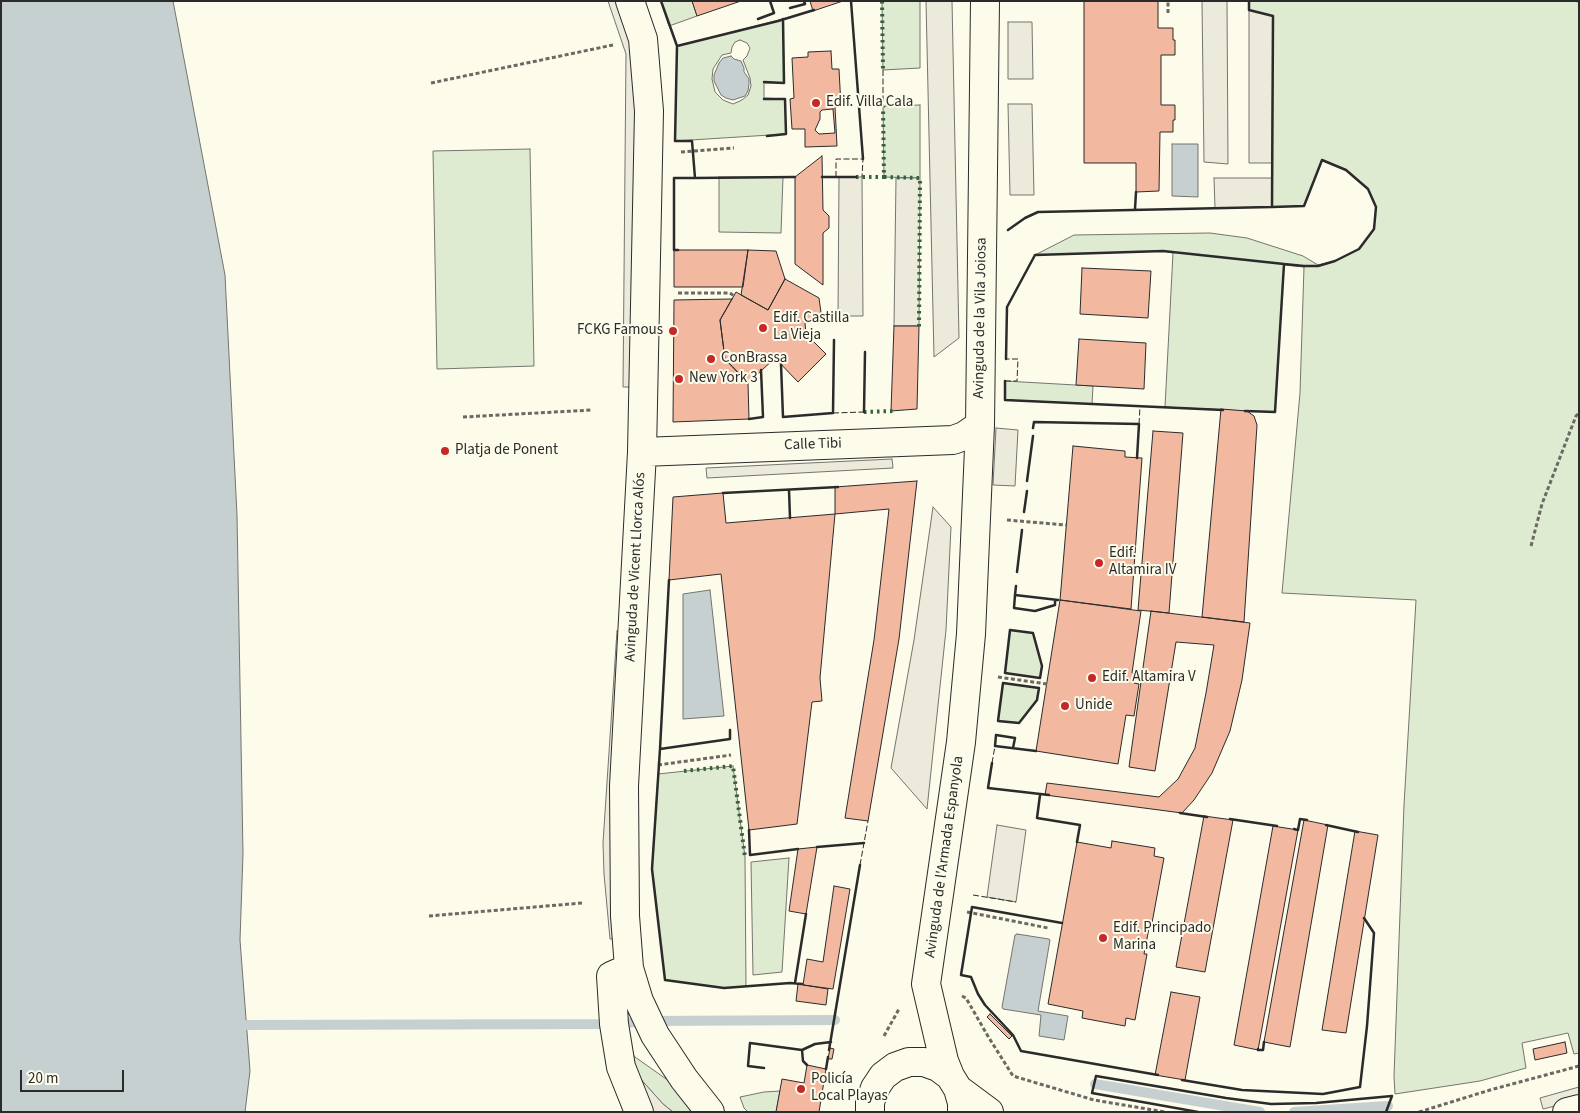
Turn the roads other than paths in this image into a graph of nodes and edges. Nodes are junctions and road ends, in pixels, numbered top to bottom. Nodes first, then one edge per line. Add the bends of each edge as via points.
1 (630, 1) edge
2 (984, 1) edge
3 (980, 425) junction
4 (642, 452) junction
5 (971, 634) joint
6 (629, 968) junction
7 (957, 1092) edge
8 (1579, 1109) edge
9 (639, 1112) edge
10 (710, 1112) edge
11 (870, 1112) edge
12 (989, 1112) edge
13 (1567, 1112) edge

1 - 4 street, Avinguda de Vicent Llorca Alós via 643,39 648,111
2 - 3 street, Avinguda de la Vila Joiosa
3 - 4 street, Calle Tibi via 953,440
3 - 5 street, Avinguda de la Vila Joiosa
4 - 6 street, Avinguda de Vicent Llorca Alós via 625,770
5 - 7 street, Avinguda de l'Armada Espanyola via 961,742 926,984 944,1061
6 - 9 street via 611,976 614,1024 621,1067
6 - 10 street, Avinguda de Vicent Llorca Alós via 639,1001 655,1035
7 - 11 street via 938,1067 924,1062 909,1062 883,1076 874,1088
7 - 12 street
8 - 13 street

